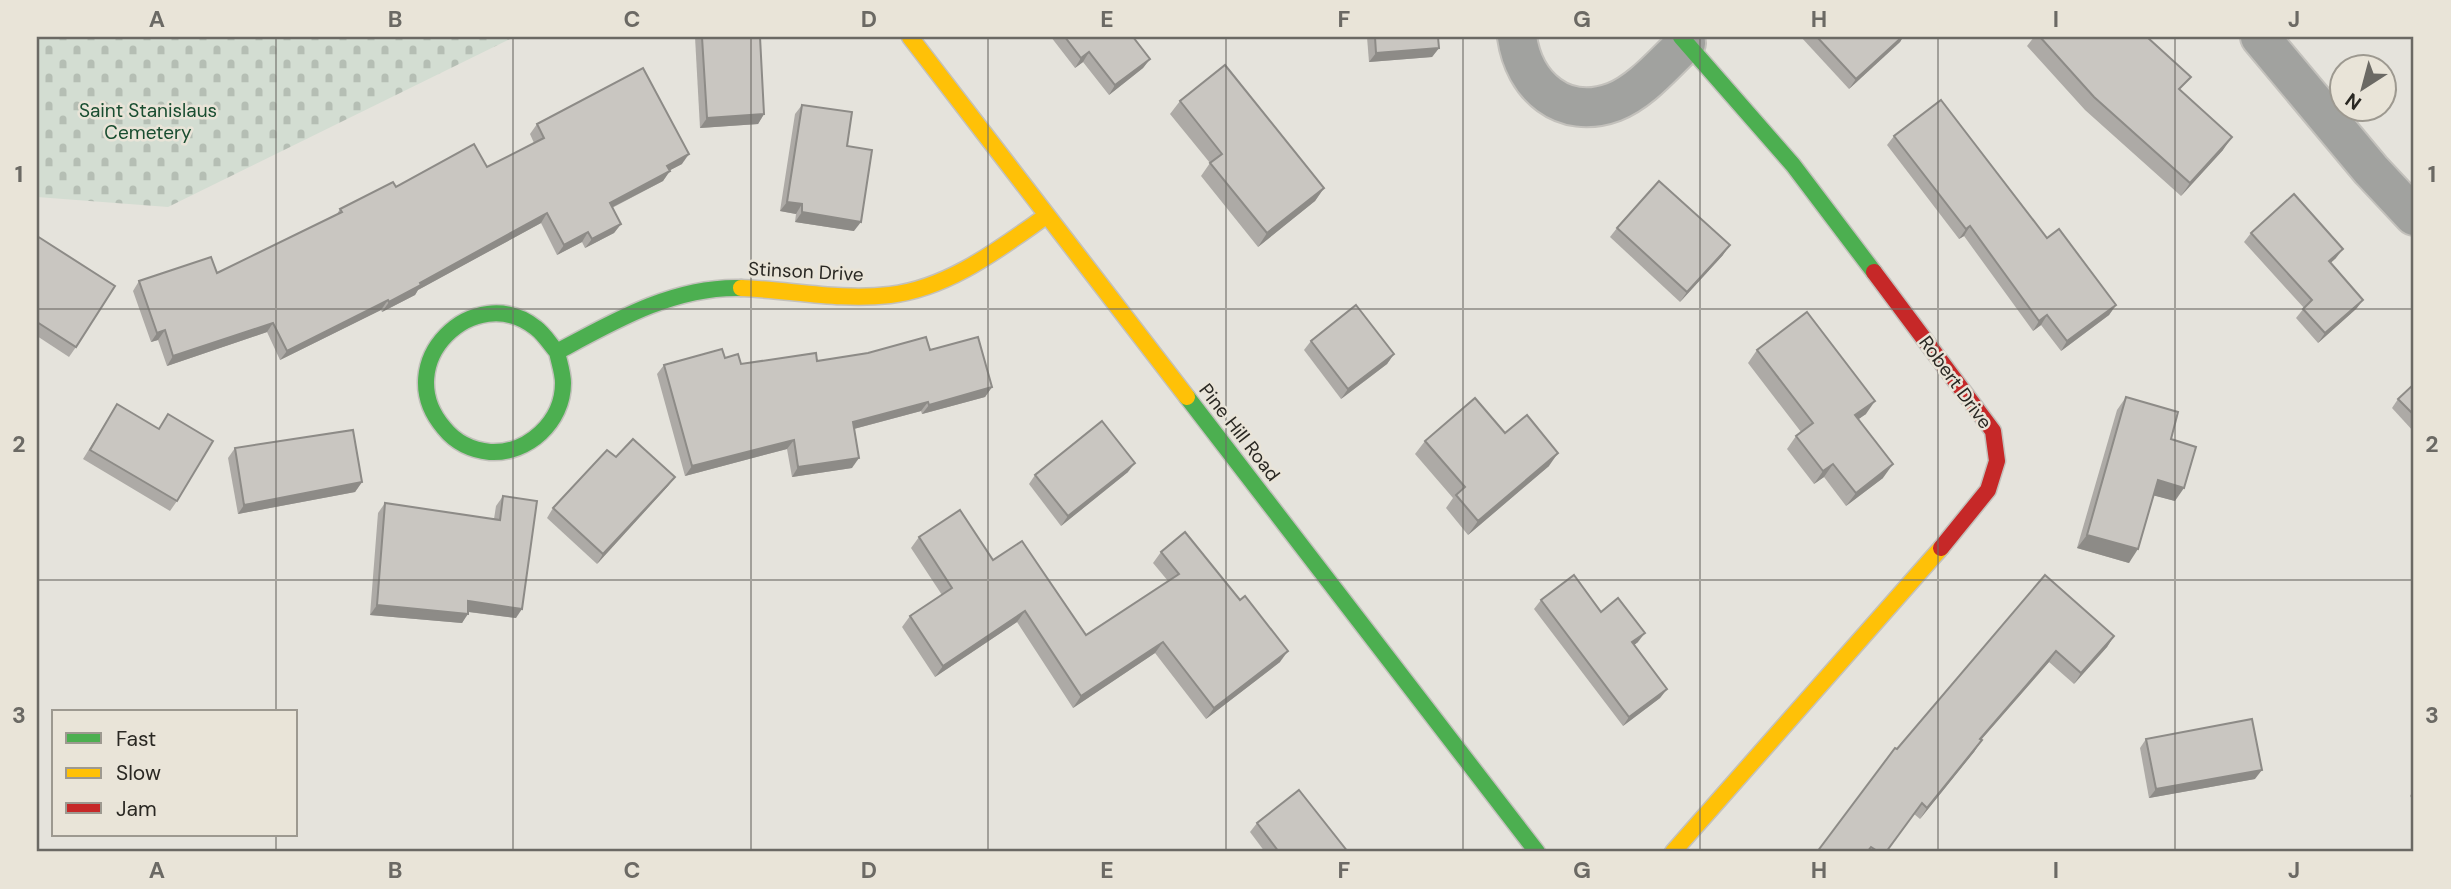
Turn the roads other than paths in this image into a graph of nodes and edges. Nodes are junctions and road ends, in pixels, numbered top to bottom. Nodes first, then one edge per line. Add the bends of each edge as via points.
1 (910, 37) edge
2 (1517, 37) edge
3 (1683, 40) edge
4 (2276, 44) edge
5 (1046, 216) junction
6 (2414, 216) edge
7 (557, 352) junction
8 (1536, 852) edge
9 (1673, 852) edge

1 - 5 street, Pine Hill Road
2 - 3 street, Robert Drive via 1530,78 1547,94 1568,104 1592,107 1615,102 1635,90
3 - 9 street, Robert Drive via 1793,165 1972,401 1993,430 1997,461 1988,490 1966,519
4 - 6 street via 2371,170
5 - 7 street, Stinson Drive via 969,267 932,284 892,295 734,288 686,293 643,306
5 - 8 street, Pine Hill Road
7 - 7 street via 563,367 563,399 548,428 522,447 490,452 459,443 446,433 429,405 426,373 437,343 454,326 476,315 508,314 523,319 549,338

